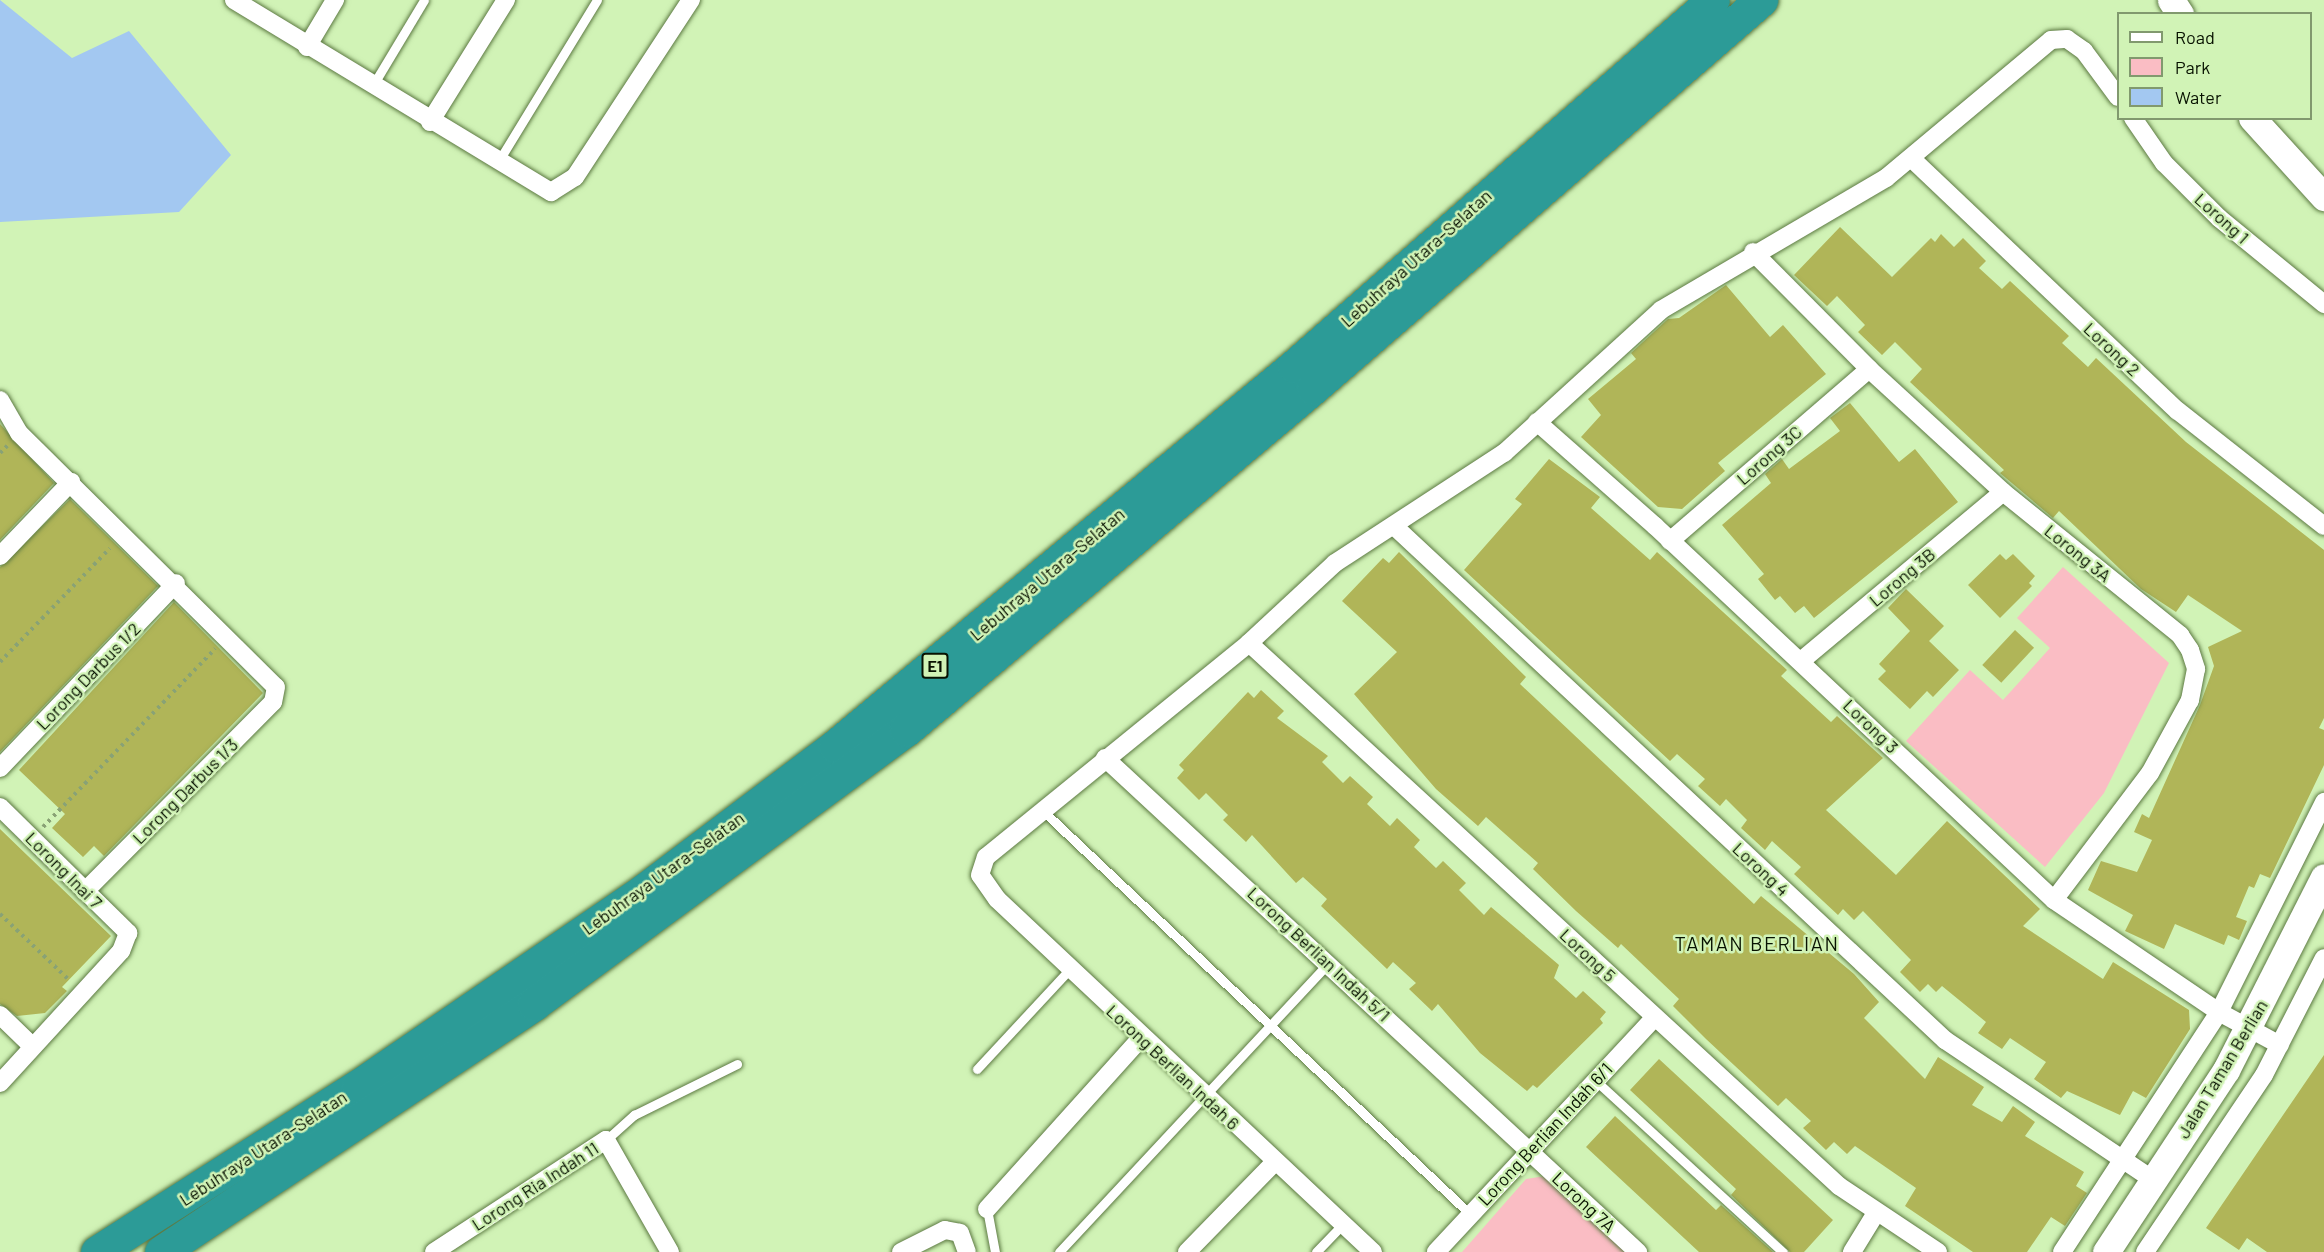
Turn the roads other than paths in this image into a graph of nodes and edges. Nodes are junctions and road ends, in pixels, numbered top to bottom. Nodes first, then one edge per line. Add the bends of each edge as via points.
1 (335, 0) edge
2 (424, 0) edge
3 (506, 0) edge
4 (597, 0) edge
5 (692, 0) edge
6 (1713, 0) edge
7 (1761, 0) edge
8 (244, 3) edge
9 (307, 47) junction
10 (371, 87) junction
11 (2117, 96) edge
12 (2134, 120) edge
13 (2254, 120) edge
14 (430, 122) junction
15 (1912, 159) junction
16 (497, 164) junction
17 (2324, 197) edge
18 (1753, 252) junction
19 (2324, 304) edge
20 (1869, 369) junction
21 (0, 400) edge
22 (1537, 422) junction
23 (70, 482) junction
24 (2003, 492) junction
25 (2324, 525) edge
26 (1394, 526) junction
27 (1670, 540) junction
28 (0, 556) edge
29 (176, 583) junction
30 (1249, 643) junction
31 (1801, 661) junction
32 (1105, 758) junction
33 (0, 768) edge
34 (2324, 802) edge
35 (0, 807) edge
36 (1042, 810) junction
37 (2324, 877) edge
38 (85, 891) junction
39 (2054, 900) junction
40 (2324, 958) edge
41 (1329, 962) junction
42 (1069, 969) junction
43 (2220, 1012) junction
44 (0, 1016) edge
45 (1655, 1017) junction
46 (1269, 1026) junction
47 (2249, 1029) junction
48 (1141, 1038) junction
49 (2280, 1045) junction
50 (32, 1046) junction
51 (737, 1064) dead end
52 (977, 1070) dead end
53 (1595, 1080) junction
54 (0, 1083) edge
55 (1204, 1095) junction
56 (606, 1140) junction
57 (1531, 1152) junction
58 (2123, 1162) junction
59 (1274, 1163) junction
60 (2153, 1180) junction
61 (987, 1209) joint
62 (1876, 1213) junction
63 (1470, 1214) junction
64 (1343, 1224) junction
65 (462, 1244) edge
66 (97, 1252) edge
67 (161, 1252) edge
68 (434, 1252) edge
69 (670, 1252) edge
70 (901, 1252) edge
71 (967, 1252) edge
72 (995, 1252) edge
73 (1059, 1252) edge
74 (1187, 1252) edge
75 (1316, 1252) edge
76 (1373, 1252) edge
77 (1436, 1252) edge
78 (1638, 1252) edge
79 (1783, 1252) edge
80 (1852, 1252) edge
81 (1938, 1252) edge
82 (2062, 1252) edge
83 (2106, 1252) edge
84 (2145, 1252) edge

1 - 9 street
2 - 10 lane
3 - 14 street
4 - 16 lane
5 - 16 street via 567,186 543,190
6 - 66 highway, Lebuhraya Utara–Selatan / E1 via 1285,374 835,747 644,890 358,1086
7 - 67 highway, Lebuhraya Utara–Selatan / E1 via 1304,396 889,744 543,997
8 - 9 street
9 - 10 street
10 - 14 street
11 - 15 street via 2084,51 2067,39 2051,40
12 - 19 street, Lorong 1 via 2164,163 2212,212
13 - 17 street
14 - 16 street
15 - 18 street
15 - 25 street, Lorong 2 via 2178,411
18 - 20 street, Lorong 3A
18 - 22 street via 1661,310
20 - 24 street, Lorong 3A
20 - 27 street, Lorong 3C
21 - 23 street via 19,433
22 - 26 street via 1492,462
22 - 27 street, Lorong 3
23 - 28 street
23 - 29 street
24 - 31 street, Lorong 3B
24 - 39 street, Lorong 3A via 2180,635 2196,669 2190,700 2150,773
26 - 30 street via 1335,563
26 - 58 street, Lorong 4 via 1929,1026
27 - 31 street, Lorong 3
29 - 33 street, Lorong Darbus 1/2
29 - 38 street, Lorong Darbus 1/3 via 276,687 273,702
30 - 32 street
30 - 45 street, Lorong 5
31 - 39 street, Lorong 3
32 - 36 street
32 - 41 street, Lorong Berlian Indah 5/1
34 - 43 street
35 - 38 street, Lorong Inai 7
36 - 42 street, Lorong Berlian Indah 6 via 986,857 980,875
36 - 46 lane
37 - 47 street, Jalan Taman Berlian
38 - 50 street, Lorong Inai 7 via 128,933 121,951
39 - 43 street, Lorong 3
40 - 49 street
41 - 46 lane
41 - 57 street, Lorong Berlian Indah 5/1
42 - 48 street, Lorong Berlian Indah 6
42 - 52 lane
43 - 47 street, Lorong 3
43 - 58 street
44 - 50 street
45 - 53 street, Lorong Berlian Indah 6/1
45 - 62 street, Lorong 5 via 1839,1186
46 - 55 lane
46 - 63 lane
47 - 49 street, Lorong 3
47 - 60 street, Jalan Taman Berlian
48 - 55 street, Lorong Berlian Indah 6
48 - 61 street
49 - 84 street
50 - 54 street
51 - 56 lane via 634,1115
53 - 57 street, Lorong Berlian Indah 6/1
53 - 79 lane
55 - 59 street, Lorong Berlian Indah 6
55 - 73 lane
56 - 65 street, Lorong Ria Indah 11
56 - 69 street
57 - 63 street, Lorong Berlian Indah 6/1
57 - 78 street, Lorong 7A
58 - 60 street, Lorong 4
58 - 82 street
59 - 64 street, Lorong Berlian Indah 6
59 - 74 street
60 - 83 street, Jalan Taman Berlian
61 - 72 lane
62 - 80 street
62 - 81 street, Lorong 5
63 - 77 street, Lorong Berlian Indah 6/1
64 - 75 lane
64 - 76 street, Lorong Berlian Indah 6
65 - 68 street, Lorong Ria Indah 11
70 - 71 street via 945,1230 960,1233

